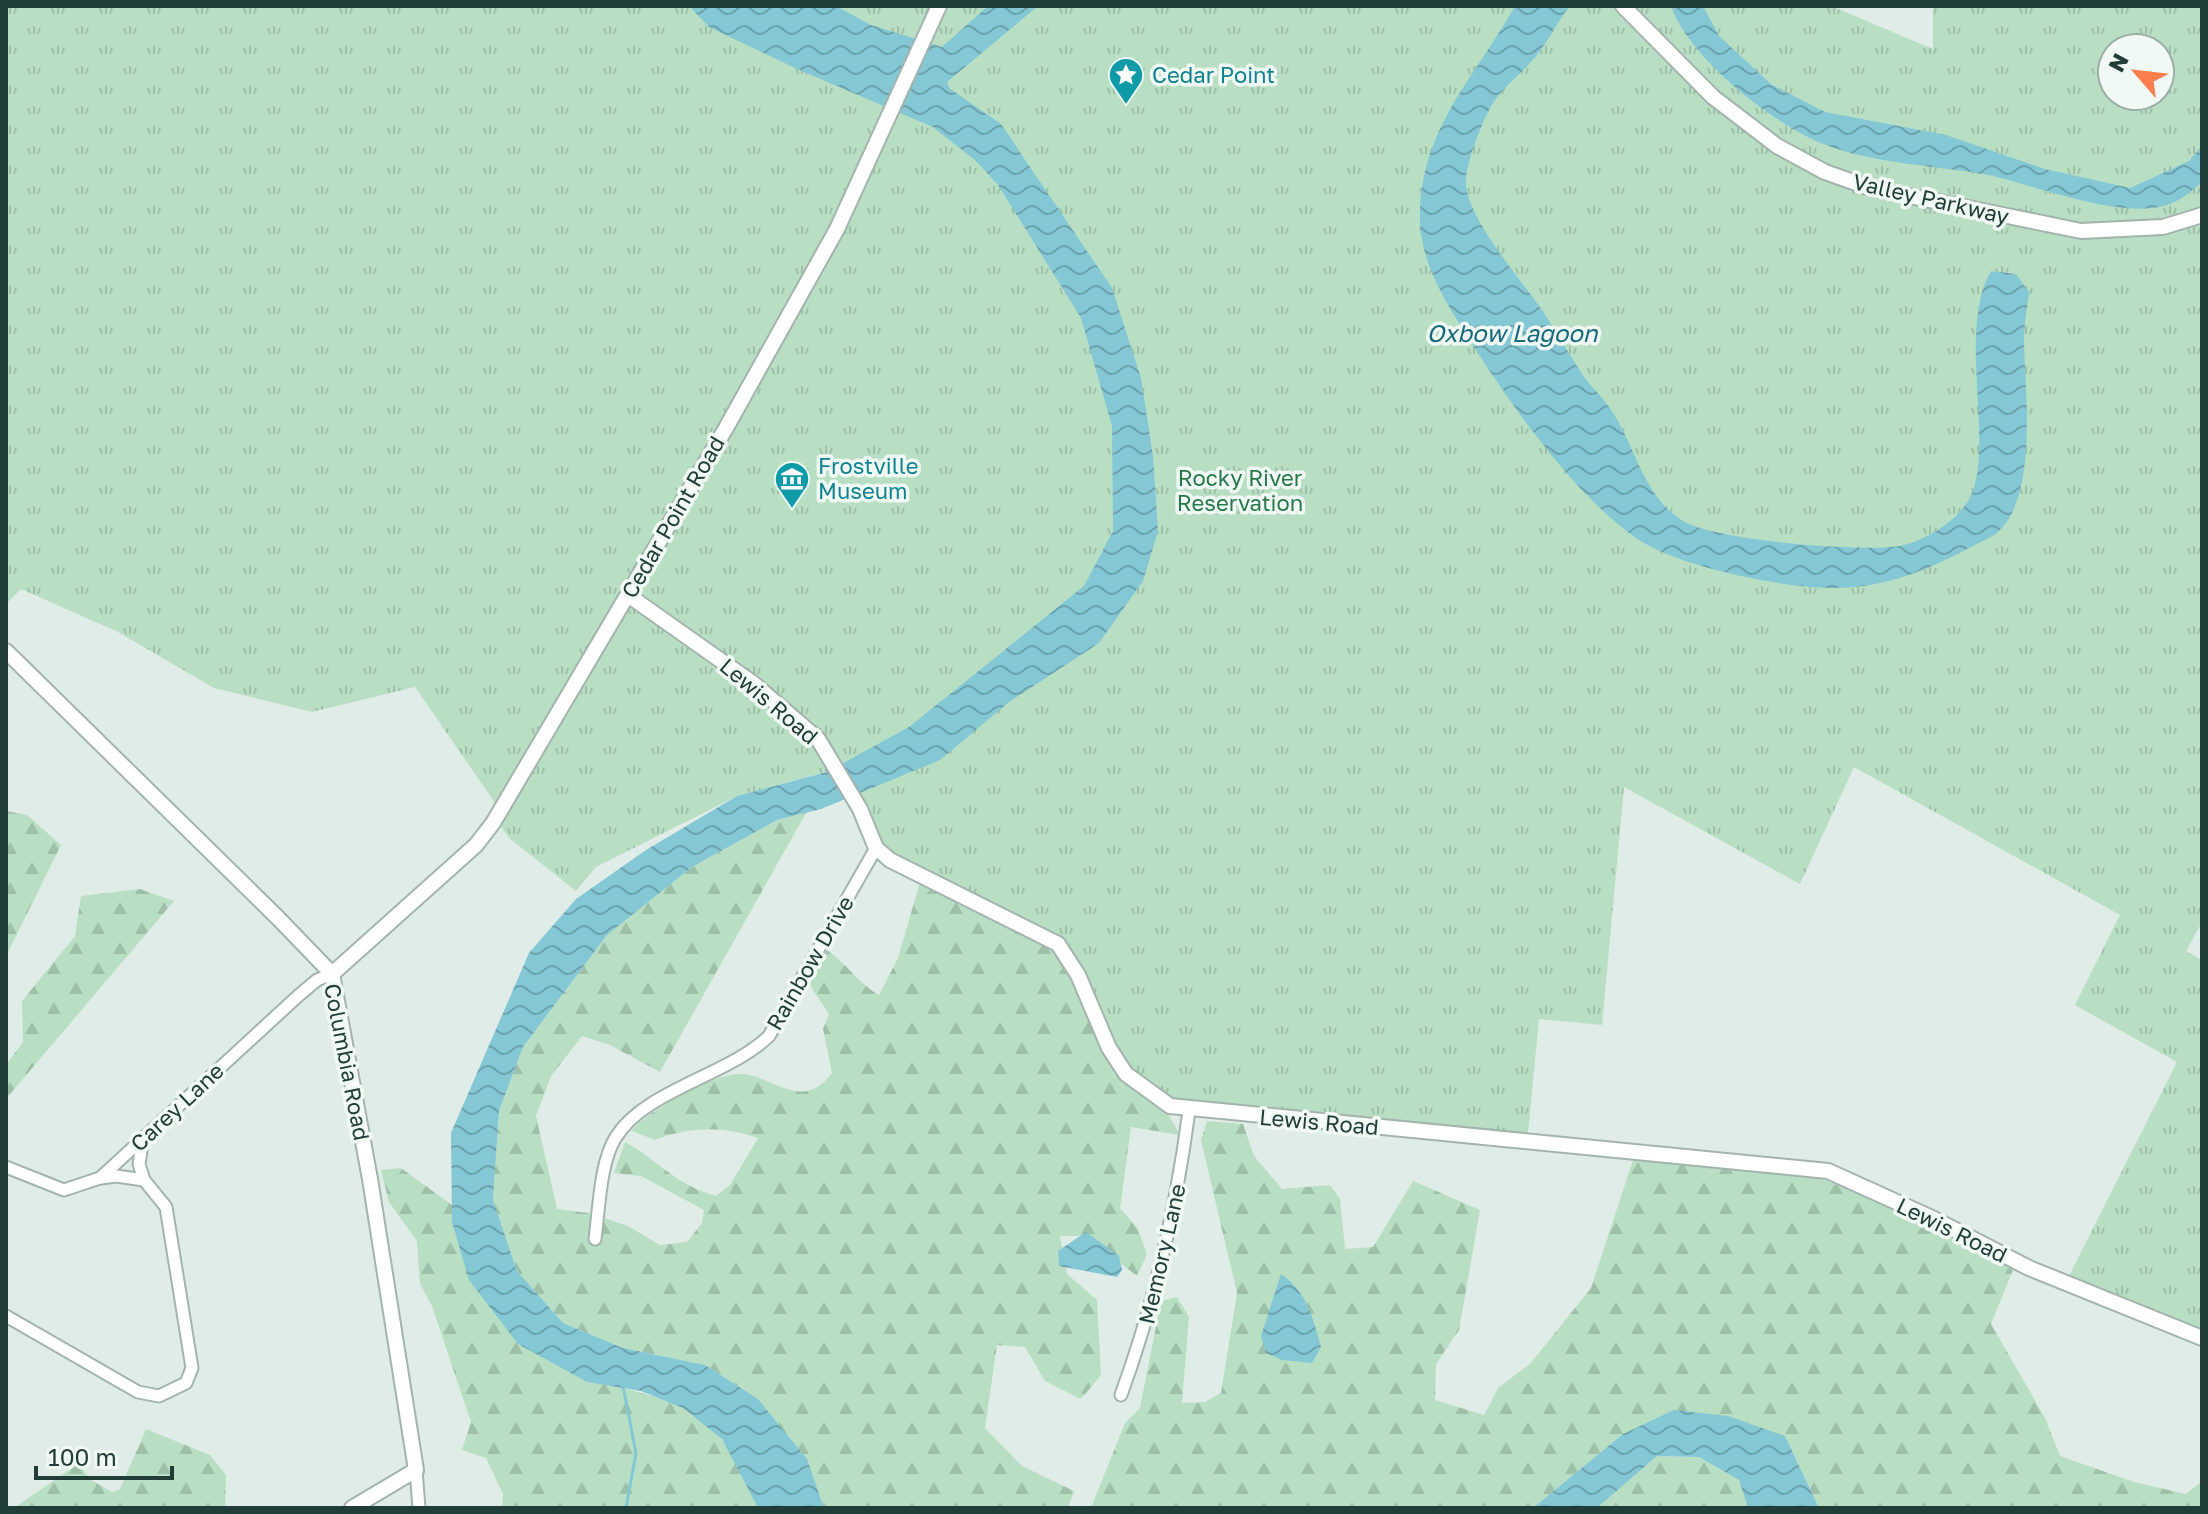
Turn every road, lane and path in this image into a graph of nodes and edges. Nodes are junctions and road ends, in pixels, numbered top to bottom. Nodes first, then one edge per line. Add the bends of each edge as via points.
1 (939, 6) edge
2 (1623, 6) edge
3 (2202, 215) edge
4 (628, 595) junction
5 (6, 651) edge
6 (876, 848) junction
7 (332, 974) junction
8 (1189, 1111) junction
9 (143, 1138) junction
10 (6, 1167) edge
11 (100, 1178) junction
12 (144, 1180) junction
13 (595, 1239) dead end
14 (6, 1316) edge
15 (2202, 1338) edge
16 (1121, 1395) dead end
17 (416, 1470) junction
18 (352, 1508) edge
19 (419, 1508) edge

1 - 4 street, Cedar Point Road via 837,229
2 - 3 street, Valley Parkway via 1738,118 1825,172 1870,188 2081,231 2163,227
4 - 6 street, Lewis Road via 754,684 818,739 860,809
4 - 7 street, Cedar Point Road via 476,845
5 - 7 street, Columbia Road
6 - 8 street, Lewis Road via 890,860 1058,944 1126,1074 1170,1106
6 - 13 street, Rainbow Drive via 769,1036 752,1052 661,1099 614,1138
7 - 9 street, Carey Lane via 308,988
7 - 17 street, Columbia Road
8 - 15 street, Lewis Road via 1828,1171 2029,1268
8 - 16 street, Memory Lane via 1176,1208 1143,1335
9 - 11 street, Carey Lane
9 - 12 street via 139,1164
10 - 11 street, Carey Lane via 64,1190
11 - 12 street
12 - 14 street via 166,1207 192,1368 186,1383 159,1396 138,1392
17 - 18 street
17 - 19 street, Columbia Road

